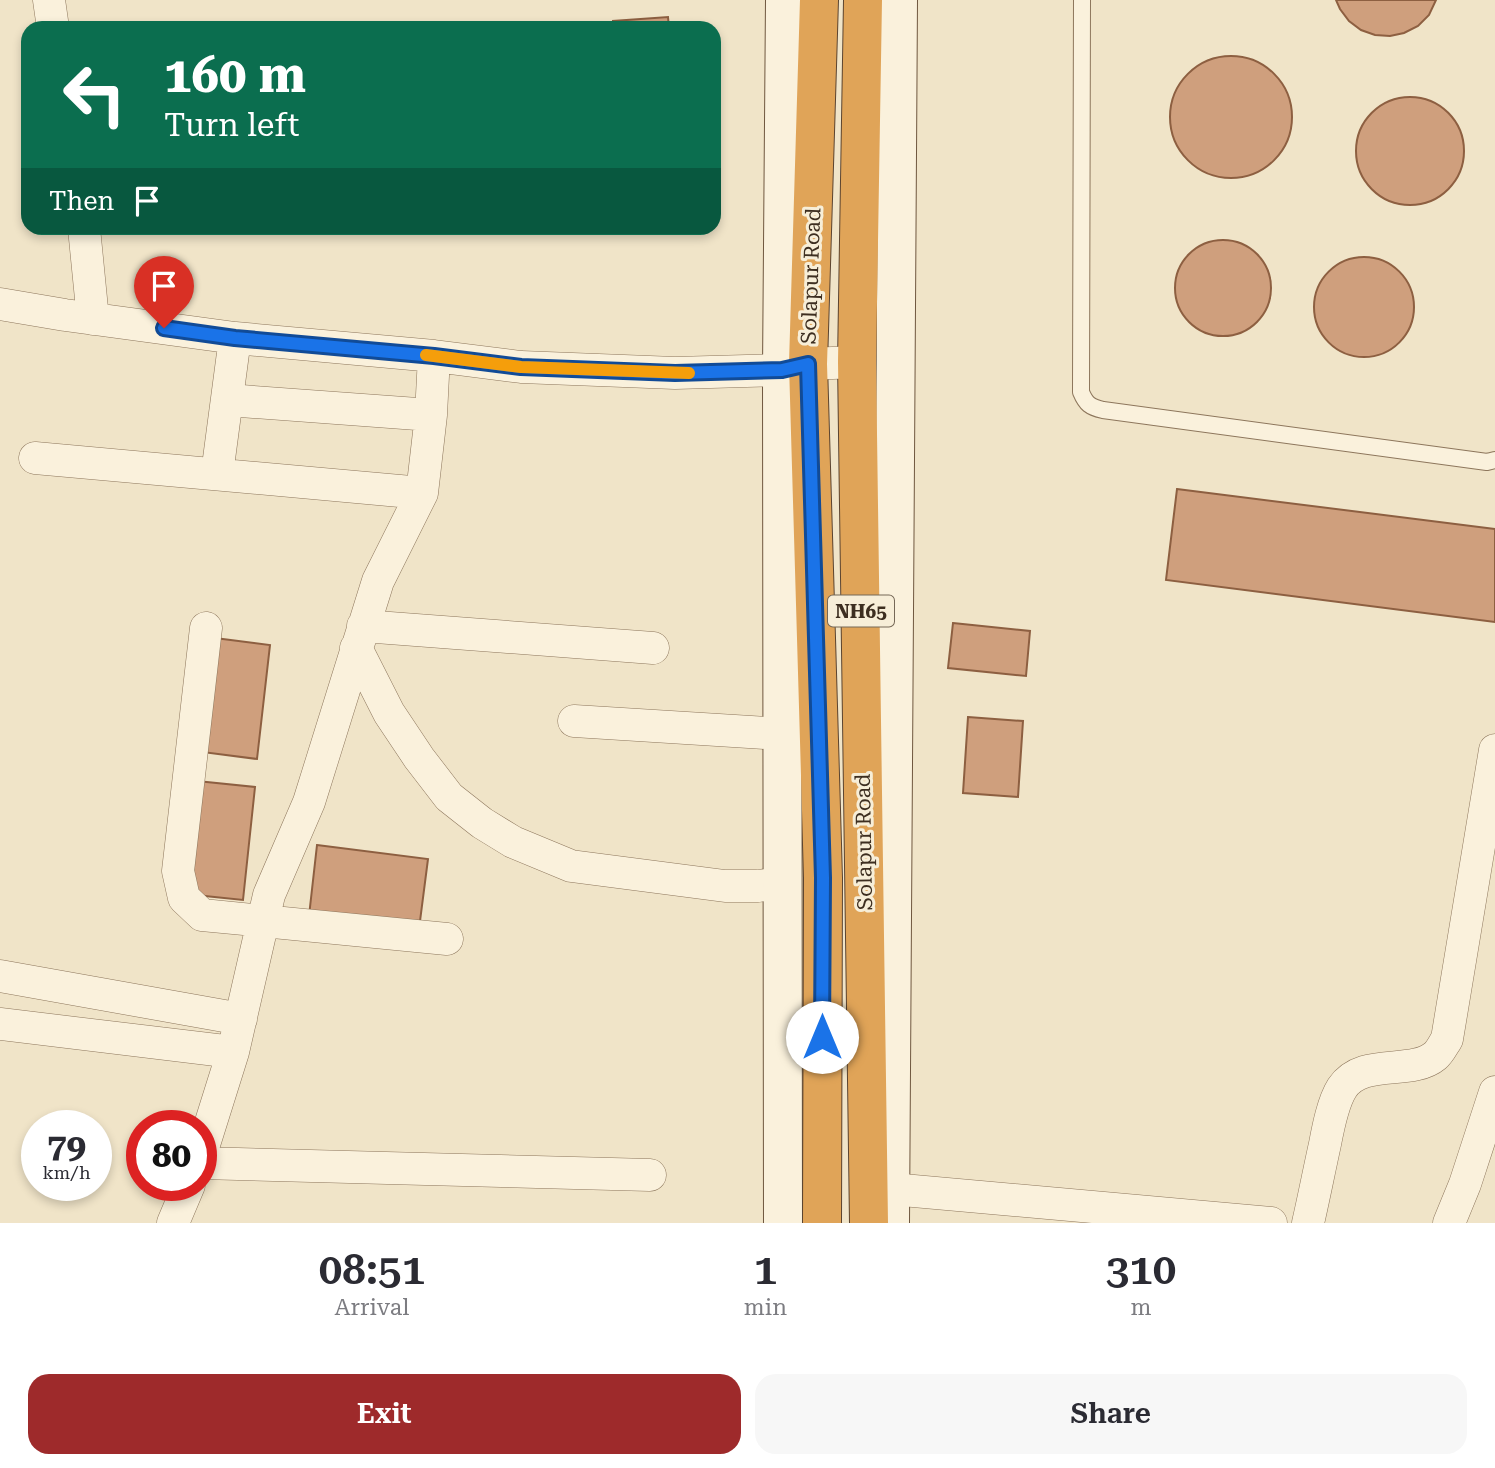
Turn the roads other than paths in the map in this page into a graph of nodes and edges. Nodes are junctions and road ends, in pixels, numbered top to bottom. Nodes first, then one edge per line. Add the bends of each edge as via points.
1 (49, 0) edge
2 (785, 0) edge
3 (819, 0) edge
4 (863, 0) edge
5 (898, 0) edge
6 (1082, 0) edge
7 (52, 21) edge
8 (85, 235) edge
9 (0, 304) edge
10 (93, 319) junction
11 (235, 338) junction
12 (434, 356) junction
13 (857, 362) junction
14 (795, 367) junction
15 (227, 400) junction
16 (431, 415) junction
17 (35, 458) dead end
18 (1495, 460) edge
19 (217, 474) junction
20 (422, 493) junction
21 (206, 628) dead end
22 (359, 637) junction
23 (653, 648) dead end
24 (574, 721) dead end
25 (782, 734) junction
26 (1495, 750) edge
27 (782, 883) junction
28 (263, 921) junction
29 (447, 939) dead end
30 (0, 976) edge
31 (241, 1019) junction
32 (0, 1024) edge
33 (233, 1052) junction
34 (1495, 1091) edge
35 (215, 1110) edge
36 (217, 1163) edge
37 (650, 1175) dead end
38 (182, 1201) edge
39 (880, 1206) edge
40 (173, 1223) edge
41 (783, 1223) edge
42 (822, 1223) edge
43 (1271, 1223) edge
44 (1308, 1223) edge
45 (1449, 1223) edge

1 - 7 street
2 - 14 street
3 - 14 highway, Solapur Road / NH65
4 - 13 highway, Solapur Road / NH65
5 - 39 street
6 - 18 lane via 1081,392 1085,402 1103,410
8 - 10 street
9 - 10 street
10 - 11 street
11 - 12 street
11 - 15 street
12 - 14 street via 521,367 675,373
12 - 16 street
13 - 14 street
13 - 39 highway, Solapur Road / NH65
14 - 25 street
14 - 42 highway, Solapur Road / NH65 via 823,878
15 - 16 street
15 - 19 street
16 - 20 street
17 - 19 street
19 - 20 street
20 - 22 street via 378,581
21 - 28 street via 178,871 184,898 202,915
22 - 23 street
22 - 27 street via 389,713 419,758 449,797 513,842 571,866 725,886
22 - 28 street via 309,802 269,895
24 - 25 street
25 - 27 street
26 - 44 street via 1447,1039 1433,1058 1353,1075 1341,1088 1330,1118
27 - 41 street
28 - 29 street
28 - 31 street
30 - 31 street
31 - 33 street
32 - 33 street
33 - 35 street
34 - 45 street
36 - 37 street
38 - 40 street
39 - 43 street

